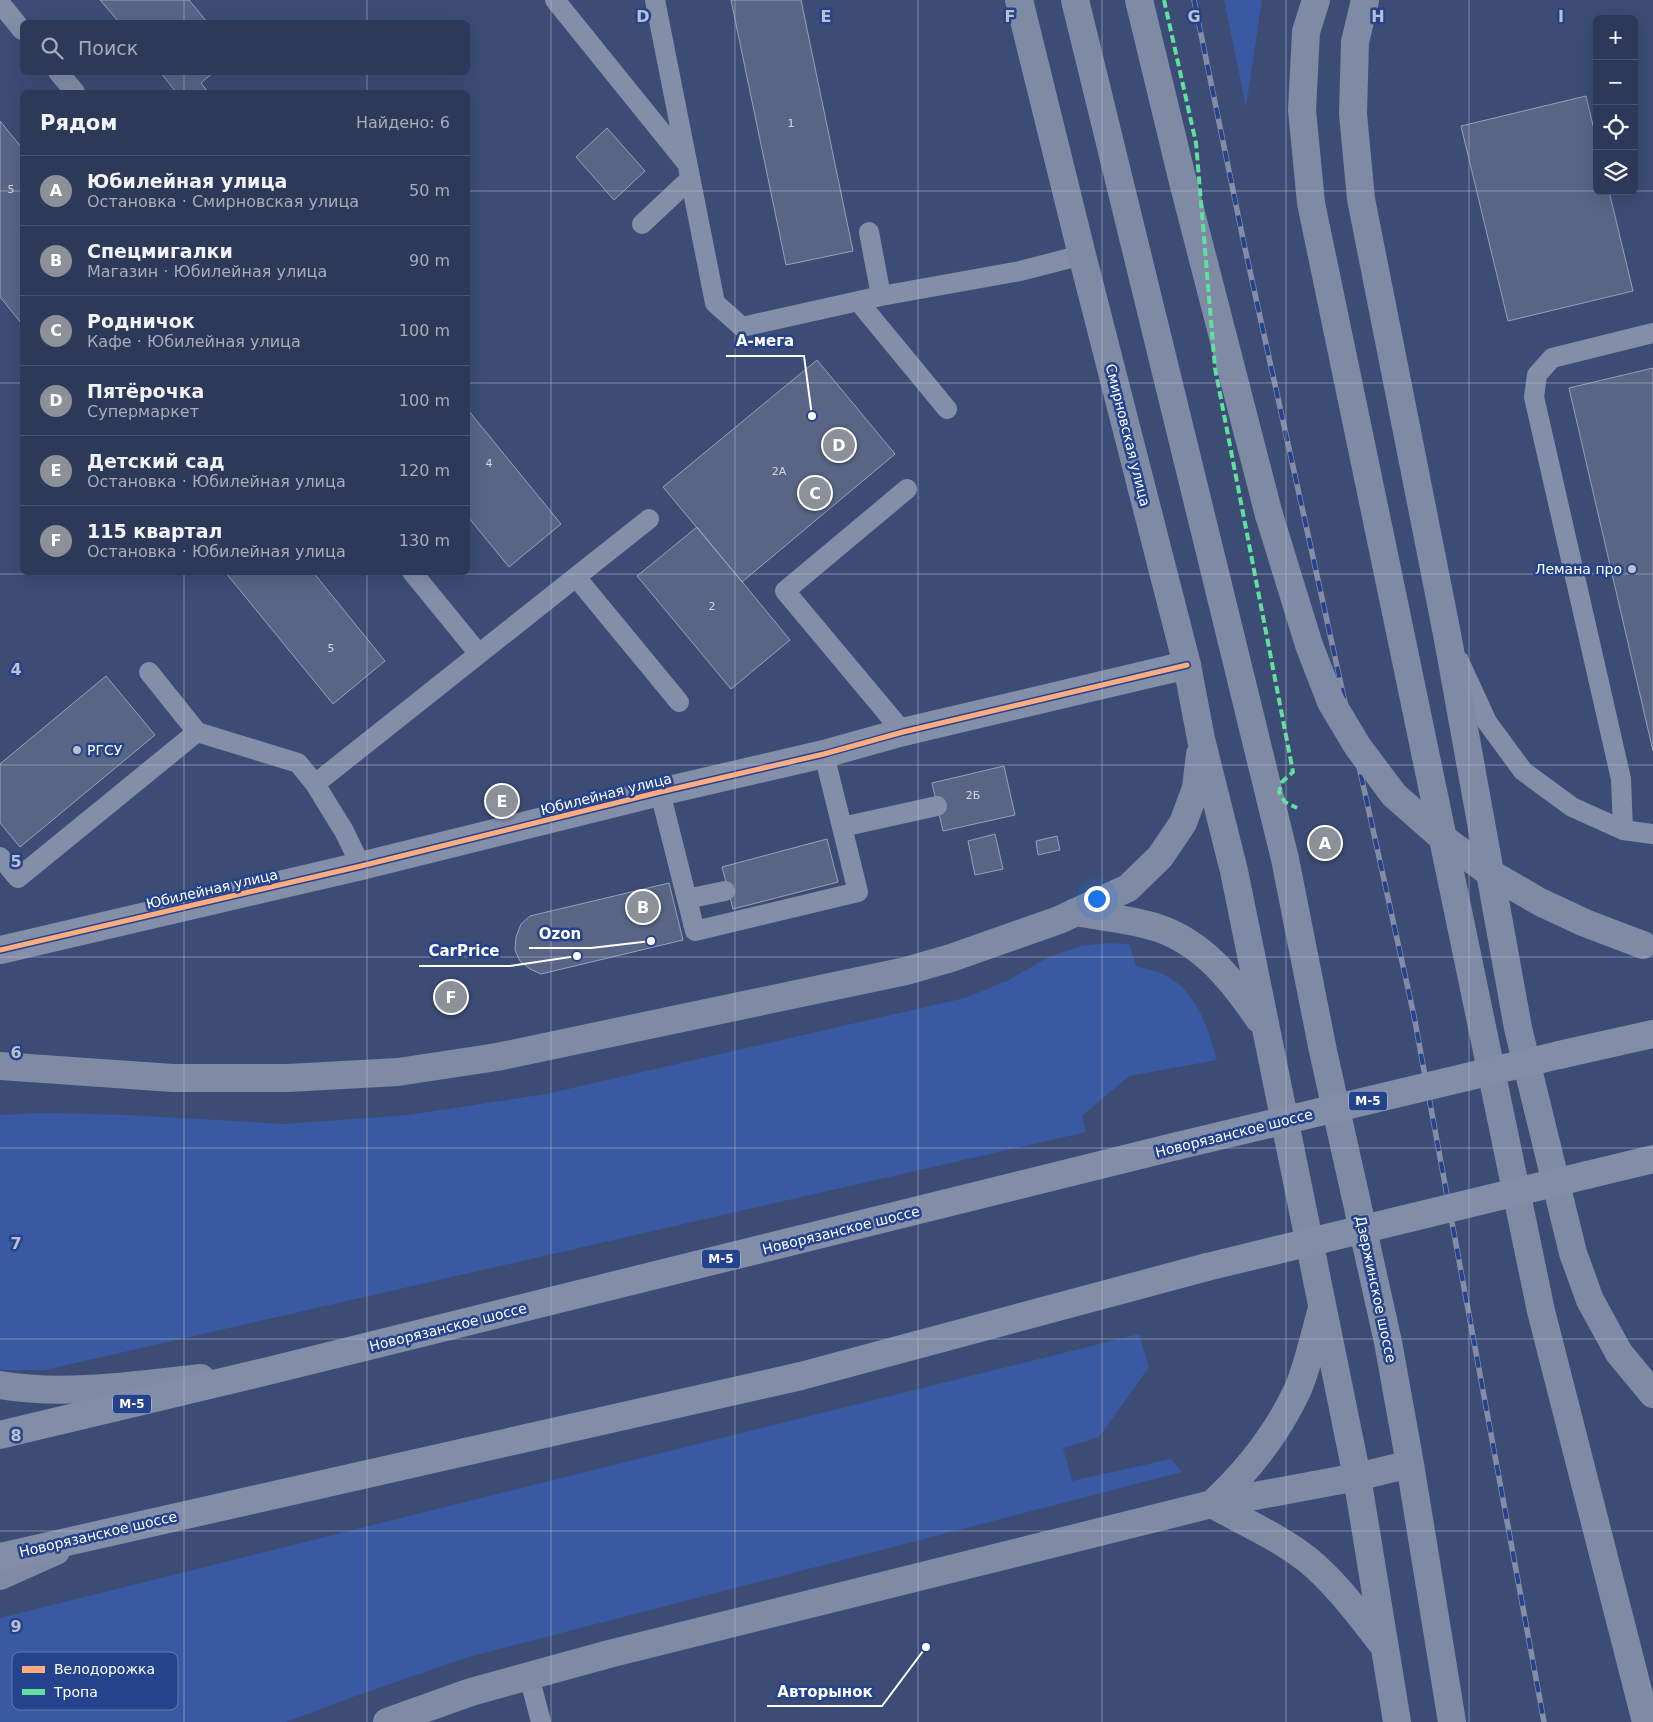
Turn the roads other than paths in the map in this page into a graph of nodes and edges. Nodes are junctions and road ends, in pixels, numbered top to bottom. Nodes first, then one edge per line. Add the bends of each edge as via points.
1 (555, 0) edge
2 (655, 0) edge
3 (1020, 0) edge
4 (1075, 0) edge
5 (1140, 0) edge
6 (1316, 0) edge
7 (1366, 0) edge
8 (0, 3) edge
9 (20, 28) edge
10 (61, 75) edge
11 (73, 90) edge
12 (688, 171) junction
13 (642, 224) dead end
14 (869, 232) dead end
15 (1082, 255) junction
16 (881, 296) junction
17 (858, 301) junction
18 (1653, 333) edge
19 (947, 409) dead end
20 (907, 489) dead end
21 (649, 519) dead end
22 (414, 575) edge
23 (576, 577) junction
24 (1447, 634) junction
25 (479, 654) junction
26 (1187, 665) junction
27 (149, 672) dead end
28 (679, 702) dead end
29 (198, 732) junction
30 (903, 732) junction
31 (1202, 738) junction
32 (824, 754) junction
33 (315, 784) junction
34 (660, 792) junction
35 (937, 806) dead end
36 (842, 827) junction
37 (1623, 830) junction
38 (1653, 834) edge
39 (0, 857) edge
40 (361, 866) junction
41 (725, 891) dead end
42 (687, 900) junction
43 (1075, 912) junction
44 (1648, 946) edge
45 (0, 950) edge
46 (1264, 1027) junction
47 (1653, 1034) edge
48 (0, 1066) edge
49 (58, 1070) junction
50 (0, 1086) edge
51 (1653, 1160) edge
52 (1322, 1306) junction
53 (264, 1372) junction
54 (0, 1385) edge
55 (1653, 1394) edge
56 (0, 1435) edge
57 (1410, 1464) junction
58 (1357, 1477) junction
59 (1212, 1504) junction
60 (88, 1536) junction
61 (0, 1556) edge
62 (0, 1576) edge
63 (1385, 1647) junction
64 (529, 1676) junction
65 (388, 1722) edge
66 (541, 1722) edge
67 (1397, 1722) edge
68 (1452, 1722) edge
69 (1646, 1722) edge

1 - 12 lane
2 - 12 lane
3 - 15 main road, Смирновская улица
4 - 57 main road, Дзержинское шоссе via 1285,859 1323,1051 1384,1325
5 - 44 main road, bridge via 1266,506 1309,645 1331,702 1358,747 1394,794 1444,838 1490,873 1549,906
6 - 69 main road via 1306,32 1302,110 1311,203 1541,1311
7 - 24 main road via 1355,42 1353,114 1361,199
8 - 9 lane
10 - 11 lane
12 - 13 lane
12 - 17 lane via 715,303 742,327
14 - 16 lane
15 - 16 lane via 1020,271
15 - 26 main road, Смирновская улица
16 - 17 lane
17 - 19 lane
18 - 37 lane via 1552,358 1538,375 1534,397 1621,779
20 - 30 lane via 784,591
21 - 23 lane
22 - 25 lane
23 - 25 lane
23 - 28 lane
24 - 37 lane via 1487,722 1522,771 1572,807
24 - 55 main road via 1518,1028 1573,1253 1590,1300 1619,1353
25 - 33 lane
26 - 30 street, Юбилейная улица
26 - 31 main road, Смирновская улица
27 - 29 lane
29 - 33 lane via 298,763
29 - 39 lane via 18,878
30 - 32 street, Юбилейная улица
31 - 43 main road via 1196,788 1183,823 1160,857 1128,888
31 - 46 main road, Смирновская улица via 1234,871
32 - 34 street, Юбилейная улица
32 - 36 lane
33 - 40 lane
34 - 40 street, Юбилейная улица
34 - 42 lane
35 - 36 lane
36 - 42 lane via 842,859 858,892 695,931
37 - 38 lane
40 - 45 street, Юбилейная улица
41 - 42 lane
43 - 46 main road via 1136,922 1184,939 1236,985
43 - 49 main road via 951,958 906,971 470,1061 398,1072 288,1078 173,1078
46 - 52 main road
47 - 53 highway, Новорязанское шоссе / М-5, bridge via 1177,1146
48 - 49 main road
49 - 50 main road
51 - 60 highway, Новорязанское шоссе, bridge via 1207,1267 801,1376
52 - 58 main road
52 - 59 main road via 1302,1378 1286,1414 1237,1480
53 - 54 main road, М-5 via 89,1389 22,1389
53 - 56 highway, Новорязанское шоссе / М-5
57 - 58 main road
57 - 68 main road, Дзержинское шоссе
58 - 59 main road
58 - 63 main road
59 - 63 main road via 1279,1540 1308,1560 1344,1596
59 - 64 main road
60 - 61 highway, Новорязанское шоссе
60 - 62 main road
63 - 67 main road
64 - 65 main road via 471,1692
64 - 66 lane

